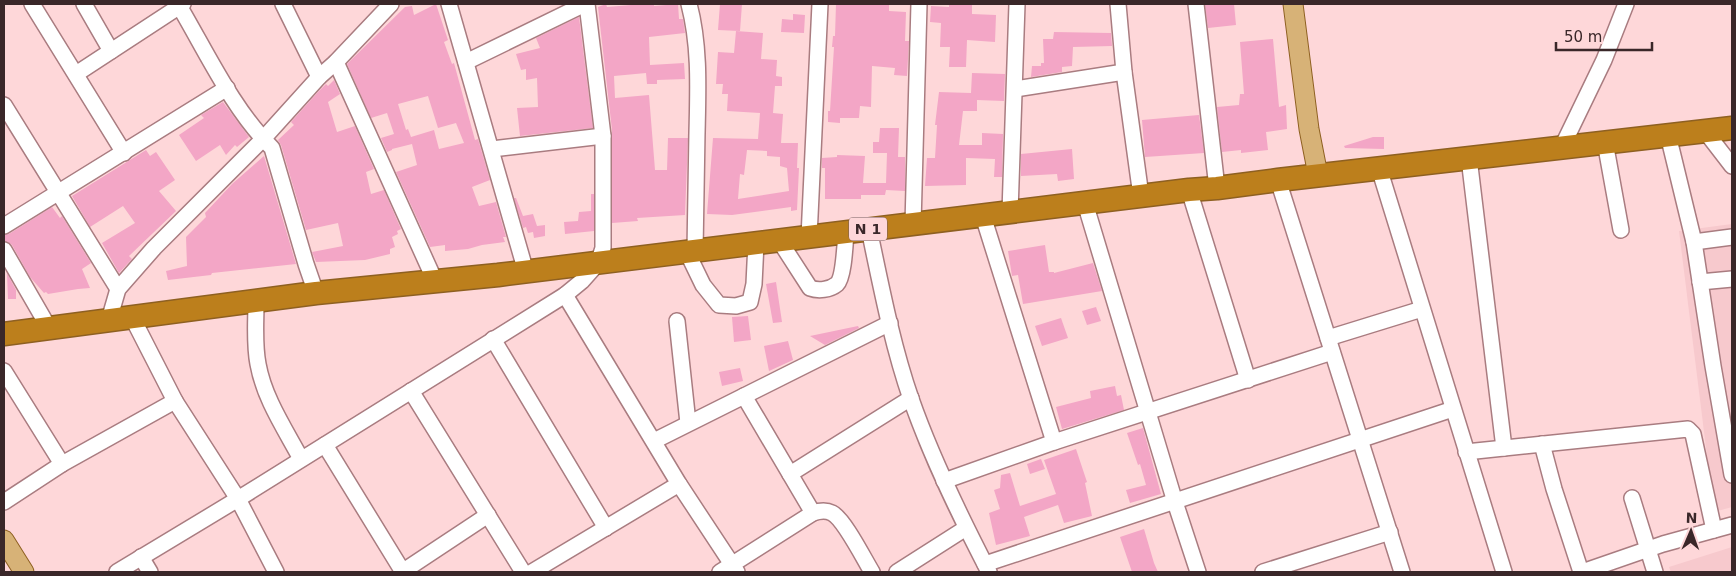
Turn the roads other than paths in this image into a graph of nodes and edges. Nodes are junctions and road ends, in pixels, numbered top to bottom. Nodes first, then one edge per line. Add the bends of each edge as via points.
1 (32, 4) edge
2 (84, 4) edge
3 (180, 4) edge
4 (283, 4) edge
5 (391, 4) edge
6 (449, 4) edge
7 (586, 4) edge
8 (689, 4) edge
9 (820, 4) edge
10 (919, 4) edge
11 (1017, 4) edge
12 (1118, 4) edge
13 (1196, 4) edge
14 (1293, 4) edge
15 (1626, 4) edge
16 (111, 51) junction
17 (336, 62) junction
18 (466, 62) junction
19 (1124, 72) junction
20 (76, 74) junction
21 (319, 77) junction
22 (226, 88) junction
23 (1015, 89) junction
24 (4, 105) edge
25 (1732, 128) edge
26 (1704, 131) junction
27 (1668, 135) junction
28 (603, 136) junction
29 (263, 139) junction
30 (1605, 142) junction
31 (1562, 147) junction
32 (492, 149) junction
33 (124, 153) junction
34 (1469, 158) junction
35 (1729, 159) edge
36 (1379, 168) junction
37 (1318, 175) junction
38 (1278, 180) junction
39 (1217, 188) junction
40 (1189, 190) junction
41 (59, 192) junction
42 (1140, 196) junction
43 (1085, 203) junction
44 (1010, 212) junction
45 (983, 216) junction
46 (913, 224) junction
47 (4, 226) edge
48 (869, 229) junction
49 (1621, 230) dead end
50 (846, 232) junction
51 (809, 236) junction
52 (1732, 238) edge
53 (780, 240) junction
54 (1694, 242) junction
55 (756, 243) junction
56 (4, 250) edge
57 (691, 251) junction
58 (598, 262) junction
59 (526, 272) junction
60 (1732, 279) edge
61 (435, 281) junction
62 (1700, 282) junction
63 (118, 289) junction
64 (316, 293) junction
65 (566, 294) junction
66 (256, 302) junction
67 (1422, 309) junction
68 (132, 318) junction
69 (109, 320) junction
70 (677, 321) dead end
71 (890, 323) junction
72 (49, 328) junction
73 (4, 334) edge
74 (494, 339) junction
75 (1330, 345) junction
76 (4, 371) edge
77 (1248, 380) junction
78 (411, 390) junction
79 (744, 396) junction
80 (911, 398) junction
81 (175, 401) junction
82 (1453, 409) junction
83 (1148, 413) junction
84 (688, 423) junction
85 (1728, 430) edge
86 (1360, 440) junction
87 (654, 441) junction
88 (1054, 442) junction
89 (1542, 444) junction
90 (325, 445) junction
91 (1504, 448) junction
92 (1466, 452) junction
93 (301, 459) junction
94 (62, 464) junction
95 (790, 474) junction
96 (1732, 475) edge
97 (944, 481) junction
98 (679, 484) junction
99 (1632, 498) dead end
100 (238, 499) junction
101 (4, 502) edge
102 (1175, 502) junction
103 (813, 513) junction
104 (488, 515) junction
105 (1732, 524) edge
106 (606, 528) junction
107 (966, 528) junction
108 (1714, 530) junction
109 (1390, 532) junction
110 (4, 540) edge
111 (1648, 550) junction
112 (140, 557) junction
113 (987, 568) edge
114 (730, 570) edge
115 (24, 572) edge
116 (117, 572) edge
117 (150, 572) edge
118 (276, 572) edge
119 (402, 572) edge
120 (523, 572) edge
121 (532, 572) edge
122 (872, 572) edge
123 (897, 572) edge
124 (1198, 572) edge
125 (1263, 572) edge
126 (1402, 572) edge
127 (1504, 572) edge
128 (1582, 572) edge
129 (1655, 572) edge

1 - 20 street
2 - 16 street
3 - 16 street
3 - 22 street
4 - 21 street
5 - 17 street
6 - 18 street
7 - 18 street
7 - 28 street
8 - 57 street via 698,55 699,89
9 - 51 street
10 - 46 street
11 - 23 street
12 - 19 street
13 - 39 street
14 - 37 main road
15 - 31 street via 1604,60
16 - 20 street
17 - 21 street
17 - 61 street
18 - 32 street
19 - 23 street
19 - 42 street
20 - 33 street
21 - 29 street
22 - 29 street
22 - 33 street
23 - 44 street
24 - 41 street
25 - 26 highway, N 1
26 - 27 highway, N 1
26 - 35 street
27 - 30 highway, N 1
27 - 54 street
28 - 32 street
28 - 58 street via 603,248
29 - 63 street via 154,248
29 - 64 street via 272,148
30 - 31 highway, N 1
30 - 49 street
31 - 34 highway, N 1
32 - 59 street
33 - 41 street
34 - 36 highway, N 1
34 - 91 street
36 - 37 highway, N 1
36 - 67 street
37 - 38 highway, N 1
38 - 39 highway, N 1
38 - 75 street
39 - 40 highway, N 1
40 - 42 highway, N 1
40 - 77 street
41 - 47 street
41 - 63 street
42 - 43 highway, N 1
43 - 44 highway, N 1
43 - 83 street
44 - 45 highway, N 1
45 - 46 highway, N 1
45 - 88 street
46 - 48 highway, N 1
48 - 50 highway, N 1
48 - 71 street
50 - 51 highway, N 1
50 - 53 street via 840,278 836,285 818,291 810,288
51 - 53 highway, N 1
52 - 54 street
53 - 55 highway, N 1
54 - 62 street
55 - 57 highway, N 1
55 - 57 street via 750,302 736,306 719,306 703,285
56 - 72 street
57 - 58 highway, N 1
58 - 59 highway, N 1
58 - 65 street
59 - 61 highway, N 1
60 - 62 street
61 - 64 highway, N 1
62 - 85 street
63 - 69 street
64 - 66 highway, N 1
65 - 74 street
65 - 87 street
66 - 68 highway, N 1
66 - 93 street via 257,362 261,377 271,404
67 - 75 street
67 - 82 street
68 - 69 highway, N 1
68 - 81 street
69 - 72 highway, N 1
70 - 84 street
71 - 79 street
71 - 80 street
72 - 73 highway, N 1
74 - 78 street
74 - 106 street
75 - 77 street
75 - 86 street
76 - 94 street
77 - 83 street
78 - 90 street
78 - 104 street
79 - 84 street
79 - 95 street
80 - 95 street
80 - 97 street
81 - 94 street
81 - 100 street
82 - 86 street
82 - 92 street
83 - 88 street
83 - 102 street
84 - 87 street
85 - 96 street
86 - 102 street
86 - 109 street
87 - 98 street
88 - 97 street
89 - 91 street
89 - 108 street via 1688,428 1693,434
89 - 128 street
90 - 93 street
90 - 119 street
91 - 92 street
92 - 127 street
93 - 100 street
94 - 101 street
95 - 103 street
97 - 107 street
98 - 106 street
98 - 114 street
99 - 111 street
100 - 112 street
100 - 118 street
102 - 113 street
102 - 124 street
103 - 114 street
103 - 122 street via 833,513
104 - 119 street
104 - 120 street
105 - 108 street
106 - 121 street
107 - 113 street
107 - 123 street
108 - 111 street
109 - 125 street
109 - 126 street
110 - 115 main road
111 - 128 street
111 - 129 street
112 - 116 street
112 - 117 street

